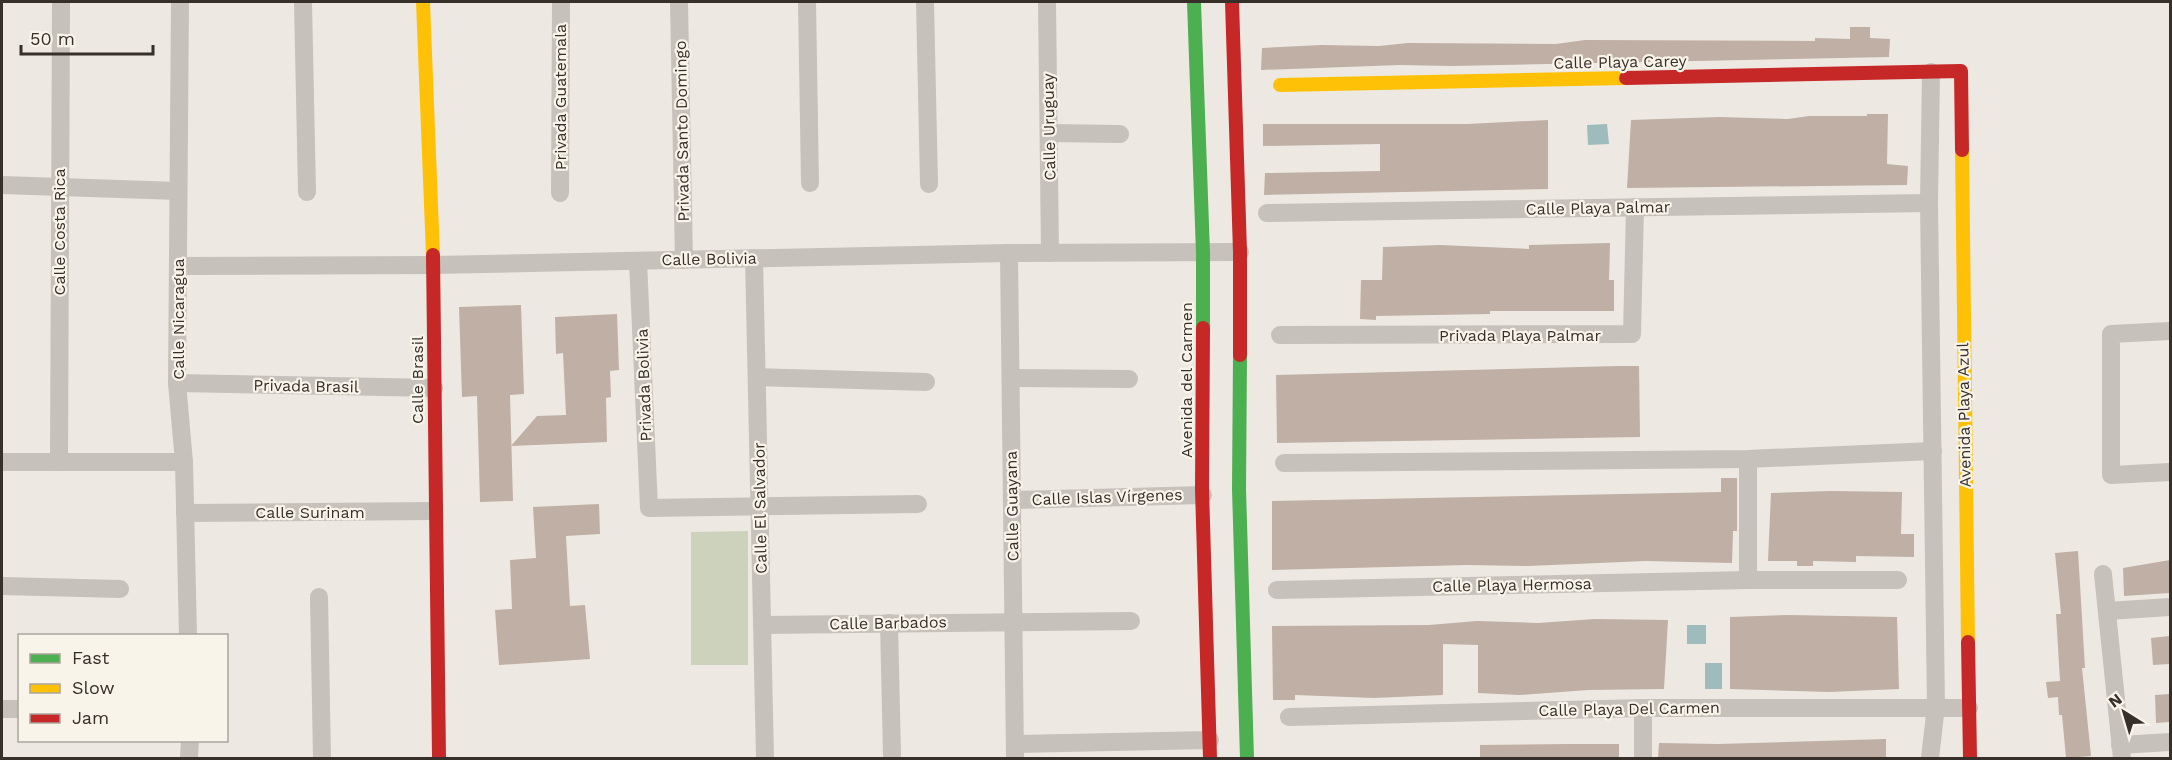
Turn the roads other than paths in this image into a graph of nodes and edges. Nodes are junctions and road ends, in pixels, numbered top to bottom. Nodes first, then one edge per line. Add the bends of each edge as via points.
1 (61, 2) edge
2 (180, 2) edge
3 (303, 2) edge
4 (423, 2) edge
5 (561, 2) edge
6 (679, 2) edge
7 (807, 2) edge
8 (925, 2) edge
9 (1047, 2) edge
10 (1194, 2) edge
11 (1232, 2) edge
12 (1961, 71) joint
13 (1931, 72) junction
14 (1280, 85) dead end
15 (1049, 133) junction
16 (1120, 134) dead end
17 (810, 183) dead end
18 (929, 184) dead end
19 (2, 186) edge
20 (59, 186) junction
21 (178, 191) junction
22 (307, 192) dead end
23 (560, 193) dead end
24 (1929, 203) junction
25 (1635, 207) junction
26 (1267, 213) dead end
27 (1240, 252) junction
28 (1010, 253) junction
29 (1050, 253) junction
30 (1203, 253) junction
31 (754, 258) junction
32 (684, 260) junction
33 (638, 261) junction
34 (433, 265) junction
35 (178, 266) junction
36 (2170, 331) edge
37 (1280, 335) dead end
38 (757, 377) junction
39 (1011, 378) junction
40 (1129, 379) dead end
41 (926, 382) dead end
42 (177, 383) junction
43 (434, 388) junction
44 (1933, 451) junction
45 (1748, 459) junction
46 (2, 462) edge
47 (59, 462) junction
48 (184, 462) junction
49 (1284, 463) dead end
50 (2170, 472) edge
51 (1203, 495) junction
52 (1012, 500) junction
53 (918, 504) dead end
54 (760, 506) junction
55 (434, 512) junction
56 (186, 513) junction
57 (2103, 574) dead end
58 (1748, 580) junction
59 (1898, 580) dead end
60 (2, 586) edge
61 (120, 589) dead end
62 (1276, 590) dead end
63 (319, 597) dead end
64 (2170, 607) edge
65 (2107, 611) junction
66 (1131, 621) dead end
67 (1013, 622) junction
68 (889, 623) junction
69 (762, 625) junction
70 (188, 634) edge
71 (1936, 706) junction
72 (1643, 708) junction
73 (1969, 708) junction
74 (2, 709) edge
75 (18, 709) edge
76 (1290, 717) dead end
77 (190, 742) edge
78 (2170, 742) edge
79 (1210, 749) edge
80 (1015, 751) edge
81 (2121, 752) edge
82 (892, 756) dead end
83 (189, 759) edge
84 (322, 759) edge
85 (439, 759) edge
86 (765, 759) edge
87 (1247, 759) edge
88 (1643, 759) edge
89 (1930, 759) edge
90 (1970, 759) edge

1 - 20 street, Calle Costa Rica
2 - 21 street, Calle Nicaragua
3 - 22 street
4 - 34 street, Calle Brasil
5 - 23 street, Privada Guatemala
6 - 32 street, Privada Santo Domingo
7 - 17 street
8 - 18 street
9 - 15 street, Calle Uruguay
10 - 30 street, Avenida del Carmen
11 - 27 street
12 - 13 street, Calle Playa Carey
12 - 73 street, Avenida Playa Azul
13 - 14 street, Calle Playa Carey
13 - 24 street, Avenida Playa Azul
15 - 16 street
15 - 29 street, Calle Uruguay
19 - 20 street
20 - 21 street
20 - 47 street, Calle Costa Rica
21 - 35 street, Calle Nicaragua
24 - 25 street, Calle Playa Palmar
24 - 44 street, Avenida Playa Azul
25 - 26 street, Calle Playa Palmar
25 - 37 street, Privada Playa Palmar via 1632,334
27 - 30 street, Calle Bolivia
27 - 87 street via 1239,489
28 - 29 street, Calle Bolivia
28 - 31 street, Calle Bolivia
28 - 39 street, Calle Guayana
29 - 30 street, Calle Bolivia
30 - 51 street, Avenida del Carmen
31 - 32 street, Calle Bolivia
31 - 38 street, Calle El Salvador
32 - 33 street, Calle Bolivia
33 - 34 street, Calle Bolivia
33 - 54 street, Privada Bolivia via 649,508
34 - 35 street, Calle Bolivia
34 - 43 street, Calle Brasil
35 - 42 street, Calle Nicaragua
36 - 50 street via 2111,333 2111,476
38 - 41 street
38 - 54 street, Calle El Salvador
39 - 40 street
39 - 52 street, Calle Guayana
42 - 43 street, Privada Brasil
42 - 48 street, Calle Nicaragua
43 - 55 street, Calle Brasil
44 - 45 street
44 - 71 street, Avenida Playa Azul
45 - 49 street
45 - 58 street
46 - 47 street
47 - 48 street
48 - 56 street, Calle Nicaragua
51 - 52 street, Calle Islas Vírgenes
51 - 79 street, Avenida del Carmen
52 - 67 street, Calle Guayana
53 - 54 street
54 - 69 street, Calle El Salvador
55 - 56 street, Calle Surinam
55 - 85 street, Calle Brasil
56 - 70 street, Calle Nicaragua
57 - 65 street
58 - 59 street, Calle Playa Hermosa
58 - 62 street, Calle Playa Hermosa
60 - 61 street
63 - 84 street
64 - 65 street
65 - 81 street
66 - 67 street, Calle Barbados
67 - 68 street, Calle Barbados
67 - 80 street, Calle Guayana
68 - 69 street, Calle Barbados
68 - 82 street
69 - 86 street, Calle El Salvador
71 - 72 street, Calle Playa Del Carmen
71 - 73 street, Calle Playa Del Carmen
71 - 89 street, Avenida Playa Azul
72 - 76 street, Calle Playa Del Carmen
72 - 88 street
73 - 90 street, Avenida Playa Azul
74 - 75 street
77 - 83 street
78 - 81 street
79 - 80 street

